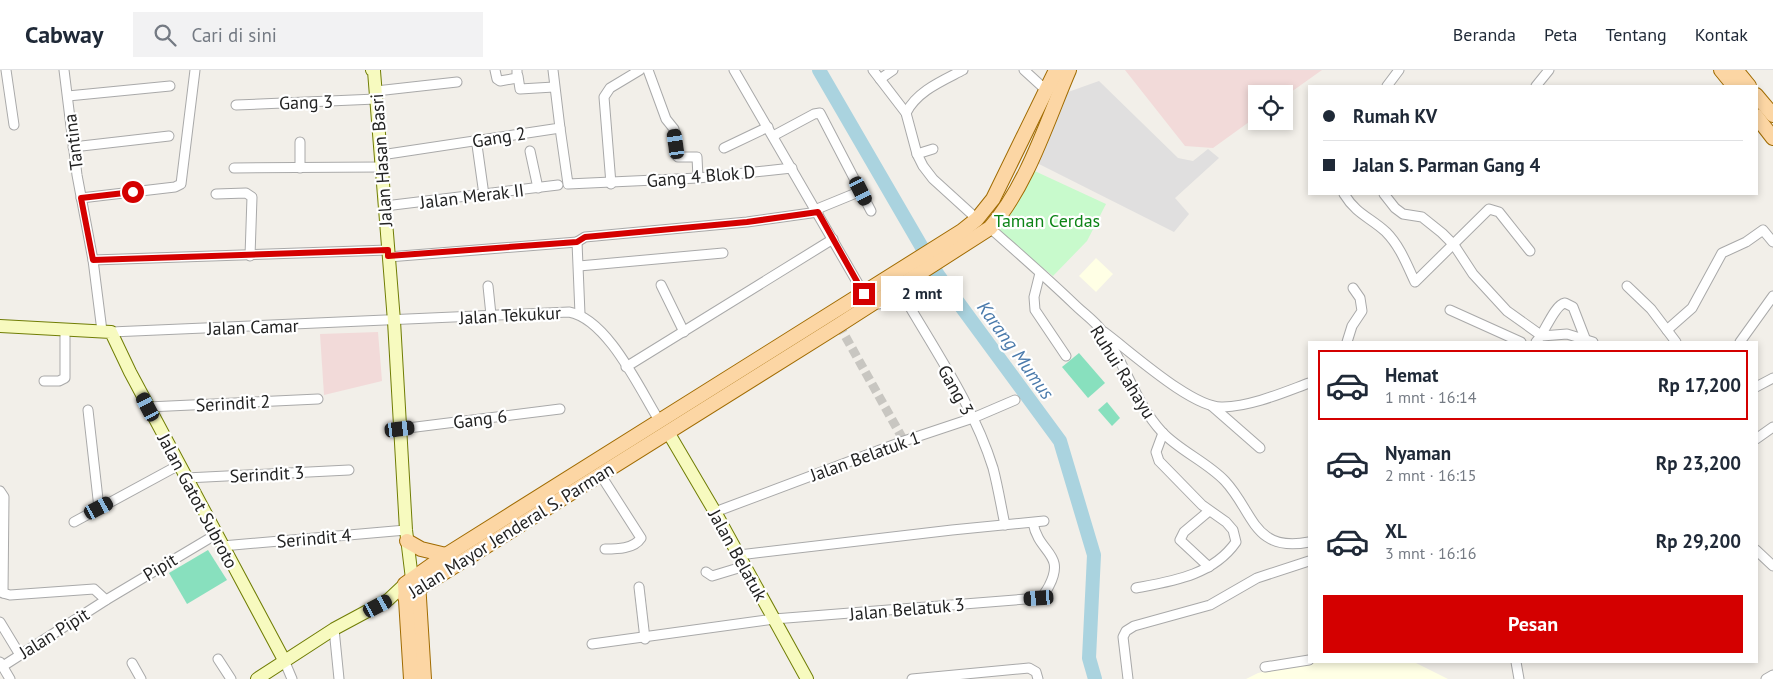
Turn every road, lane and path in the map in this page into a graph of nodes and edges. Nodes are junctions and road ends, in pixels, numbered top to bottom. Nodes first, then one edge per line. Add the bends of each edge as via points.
1 (6, 70) edge
2 (64, 70) edge
3 (196, 70) edge
4 (374, 70) edge
5 (495, 70) edge
6 (553, 70) edge
7 (640, 70) edge
8 (648, 70) edge
9 (734, 70) edge
10 (874, 70) edge
11 (893, 70) edge
12 (963, 70) edge
13 (1024, 70) edge
14 (1056, 70) edge
15 (1069, 70) edge
16 (1399, 70) edge
17 (1549, 70) edge
18 (1721, 70) edge
19 (1736, 70) edge
20 (518, 73) edge
21 (880, 80) junction
22 (457, 82) dead end
23 (1388, 85) edge
24 (1537, 85) edge
25 (1733, 85) edge
26 (1748, 85) edge
27 (170, 86) dead end
28 (554, 87) junction
29 (1047, 91) junction
30 (376, 95) junction
31 (68, 96) junction
32 (1758, 97) edge
33 (236, 105) dead end
34 (906, 113) junction
35 (1773, 116) edge
36 (1758, 119) edge
37 (14, 125) dead end
38 (768, 127) junction
39 (560, 128) junction
40 (169, 136) dead end
41 (773, 136) junction
42 (1773, 138) edge
43 (300, 142) dead end
44 (477, 145) dead end
45 (73, 147) junction
46 (724, 148) dead end
47 (932, 149) dead end
48 (530, 151) dead end
49 (917, 154) junction
50 (381, 161) junction
51 (234, 168) dead end
52 (300, 168) junction
53 (792, 168) junction
54 (698, 178) junction
55 (1003, 180) junction
56 (611, 184) junction
57 (558, 186) dead end
58 (1018, 186) junction
59 (538, 188) junction
60 (861, 191) junction
61 (216, 194) dead end
62 (484, 195) junction
63 (1345, 195) edge
64 (1389, 195) edge
65 (81, 198) junction
66 (385, 206) junction
67 (818, 210) junction
68 (871, 211) dead end
69 (977, 219) junction
70 (993, 231) junction
71 (833, 239) junction
72 (577, 242) junction
73 (1773, 242) edge
74 (1454, 245) junction
75 (1530, 251) dead end
76 (723, 252) dead end
77 (942, 252) junction
78 (388, 253) junction
79 (250, 256) junction
80 (93, 260) junction
81 (579, 266) junction
82 (1040, 273) junction
83 (661, 285) dead end
84 (488, 286) dead end
85 (1628, 286) dead end
86 (1353, 288) dead end
87 (1773, 296) edge
88 (866, 301) junction
89 (1450, 310) dead end
90 (580, 314) junction
91 (491, 316) junction
92 (394, 322) junction
93 (0, 326) edge
94 (65, 330) junction
95 (1102, 330) junction
96 (1667, 330) junction
97 (106, 332) junction
98 (684, 332) junction
99 (1539, 339) edge
100 (1589, 340) edge
101 (1347, 341) edge
102 (1519, 341) edge
103 (1675, 341) edge
104 (1741, 341) edge
105 (1066, 356) dead end
106 (626, 367) junction
107 (1773, 378) edge
108 (44, 381) dead end
109 (1308, 383) edge
110 (1758, 386) edge
111 (318, 399) dead end
112 (1015, 400) dead end
113 (1212, 406) junction
114 (148, 407) junction
115 (560, 409) dead end
116 (88, 410) dead end
117 (973, 418) junction
118 (664, 427) junction
119 (1773, 427) edge
120 (400, 429) junction
121 (1163, 433) junction
122 (1758, 438) edge
123 (1260, 448) dead end
124 (179, 464) junction
125 (597, 468) junction
126 (349, 470) dead end
127 (186, 478) junction
128 (0, 491) edge
129 (99, 508) junction
130 (1209, 511) junction
131 (715, 512) junction
132 (1044, 521) dead end
133 (74, 522) dead end
134 (1032, 523) junction
135 (1005, 525) junction
136 (215, 535) junction
137 (407, 535) junction
138 (1308, 542) edge
139 (222, 546) junction
140 (605, 548) dead end
141 (1758, 552) edge
142 (446, 555) junction
143 (742, 561) junction
144 (1308, 561) edge
145 (1773, 566) edge
146 (1209, 567) junction
147 (706, 572) dead end
148 (412, 585) junction
149 (639, 587) dead end
150 (1136, 588) dead end
151 (2, 594) edge
152 (106, 600) junction
153 (774, 619) junction
154 (0, 622) edge
155 (334, 629) junction
156 (645, 638) junction
157 (592, 644) dead end
158 (20, 655) junction
159 (218, 659) dead end
160 (284, 660) junction
161 (1308, 660) edge
162 (132, 663) dead end
163 (1516, 663) edge
164 (1, 664) edge
165 (1265, 667) dead end
166 (998, 671) junction
167 (1773, 674) edge
168 (259, 678) edge
169 (10, 679) edge
170 (141, 679) edge
171 (231, 679) edge
172 (292, 679) edge
173 (339, 679) edge
174 (410, 679) edge
175 (424, 679) edge
176 (807, 679) edge
177 (912, 679) edge
178 (1010, 679) edge
179 (1038, 679) edge
180 (1128, 679) edge
181 (1519, 679) edge
182 (1766, 679) edge

1 - 37 street
2 - 31 street, Tantina
3 - 65 street via 181,184
4 - 30 street, Jalan Hasan Basri
5 - 20 street via 499,81
6 - 28 street
7 - 56 street via 610,88 604,96
8 - 54 street via 666,121 674,129 675,154 678,157 698,157
9 - 38 street
10 - 21 street
11 - 21 street
12 - 34 street via 914,100
13 - 29 street
14 - 29 main road, Jalan Mayor Jenderal S. Parman
15 - 58 main road, Jalan Mayor Jenderal S. Parman
16 - 23 street
17 - 24 street
18 - 25 main road
19 - 26 main road
20 - 28 street via 520,89
21 - 34 street
22 - 30 street, Gang 3
27 - 31 street
28 - 39 street
29 - 55 main road, Jalan Mayor Jenderal S. Parman
30 - 33 street, Gang 3
30 - 50 street, Jalan Hasan Basri
31 - 45 street, Tantina
32 - 35 main road
34 - 49 street
36 - 42 main road
38 - 41 street
38 - 46 street
39 - 50 street, Gang 2
39 - 56 street, Gang 4 Blok D via 568,184
40 - 45 street
41 - 53 street
41 - 60 street via 820,113
43 - 52 street
44 - 62 street
45 - 65 street, Tantina
47 - 49 street
48 - 59 street
49 - 69 street via 933,179
50 - 52 street, Gang 2
50 - 66 street, Jalan Hasan Basri
51 - 52 street, Gang 2
53 - 54 street, Gang 4 Blok D
53 - 67 street
54 - 56 street, Gang 4 Blok D
55 - 58 main road
55 - 69 main road, Jalan Mayor Jenderal S. Parman
57 - 59 street, Jalan Merak II
58 - 70 main road, Jalan Mayor Jenderal S. Parman
59 - 62 street, Jalan Merak II
60 - 67 street
60 - 68 street
61 - 79 street via 246,193 252,197
62 - 66 street, Jalan Merak II
63 - 74 street via 1355,210 1386,232 1396,244 1415,282
64 - 74 street via 1395,208 1431,223
65 - 80 street, Tantina
66 - 78 street, Jalan Hasan Basri
67 - 71 street
67 - 72 street via 747,222 585,237
69 - 77 main road, Jalan Mayor Jenderal S. Parman
70 - 77 main road, Jalan Mayor Jenderal S. Parman
70 - 82 street, Ruhui Rahayu
71 - 88 street
71 - 98 street
72 - 78 street
72 - 81 street
73 - 96 street via 1763,230 1722,253 1692,308
74 - 75 street via 1488,209 1493,208 1500,212
74 - 99 street via 1473,274 1507,311
76 - 81 street
77 - 88 main road, Jalan Mayor Jenderal S. Parman
78 - 79 street
78 - 92 street, Jalan Hasan Basri
79 - 80 street
80 - 97 street, Tantina
81 - 90 street
82 - 95 street, Ruhui Rahayu
82 - 105 street via 1034,297 1035,310
83 - 98 street
84 - 91 street
85 - 96 street
86 - 101 street via 1360,298 1362,311
87 - 104 street
88 - 117 street, Gang 3 via 904,298
88 - 118 main road, Jalan Mayor Jenderal S. Parman
89 - 102 street
90 - 91 street, Jalan Tekukur
90 - 106 street, Jalan Tekukur via 597,327
91 - 92 street, Jalan Tekukur
92 - 97 street, Jalan Camar
92 - 120 street, Jalan Hasan Basri
93 - 94 street
94 - 97 street
94 - 108 street via 65,378
95 - 113 street via 1160,375
95 - 121 street, Ruhui Rahayu via 1137,395
96 - 103 street
97 - 114 street, Jalan Gatot Subroto
98 - 106 street
99 - 100 street via 1557,334
99 - 100 street via 1556,309 1565,303 1573,307
106 - 118 street, Jalan Tekukur
107 - 110 street
109 - 113 street via 1236,406
111 - 114 street, Serindit 2
112 - 117 street, Jalan Belatuk 1
113 - 123 street
114 - 124 street, Jalan Gatot Subroto
115 - 120 street, Gang 6
116 - 129 street
117 - 131 street, Jalan Belatuk 1
117 - 135 street, Gang 3 via 992,467
118 - 125 main road, Jalan Mayor Jenderal S. Parman
118 - 131 street, Jalan Belatuk
119 - 122 street
120 - 137 street, Jalan Hasan Basri
121 - 130 street via 1156,452 1159,461
121 - 138 street, Ruhui Rahayu via 1223,479 1265,535 1292,545
124 - 127 street, Jalan Gatot Subroto
124 - 129 street
125 - 140 street via 641,538 625,548
125 - 142 main road, Jalan Mayor Jenderal S. Parman
125 - 148 main road, Jalan Mayor Jenderal S. Parman
126 - 127 street, Serindit 3
127 - 136 street, Jalan Gatot Subroto
128 - 151 street via 4,497
129 - 133 street
130 - 146 street via 1233,530 1236,542
130 - 146 street via 1184,532 1180,540
131 - 143 street, Jalan Belatuk
132 - 134 street
134 - 135 street
134 - 153 street, Jalan Belatuk 3 via 1036,537 1051,554 1055,567 1048,587 1039,598
135 - 143 street
136 - 139 street, Jalan Gatot Subroto
136 - 152 street, Pipit
137 - 139 street, Serindit 4
137 - 142 main road via 422,548
137 - 148 street, Jalan Hasan Basri
139 - 160 street, Jalan Gatot Subroto
141 - 145 street
142 - 148 main road, Jalan Mayor Jenderal S. Parman
143 - 147 street via 712,576
143 - 153 street, Jalan Belatuk
144 - 180 street via 1257,578 1210,605 1126,631 1123,637
146 - 150 street via 1177,580
148 - 155 street, Jalan Mayor Jenderal S. Parman
148 - 174 main road
148 - 175 main road
149 - 156 street
151 - 152 street via 94,589
152 - 158 street, Jalan Pipit
153 - 156 street, Jalan Belatuk 3
153 - 176 street, Jalan Belatuk
154 - 158 street
155 - 160 street, Jalan Mayor Jenderal S. Parman
155 - 173 street
156 - 157 street, Jalan Belatuk 3
158 - 164 street, Jalan Pipit
159 - 171 street
160 - 168 street, Jalan Mayor Jenderal S. Parman
160 - 172 street
161 - 165 street
162 - 170 street
163 - 181 street
164 - 169 street
166 - 177 street
166 - 178 street
166 - 179 street via 1029,668 1036,672
167 - 182 street

